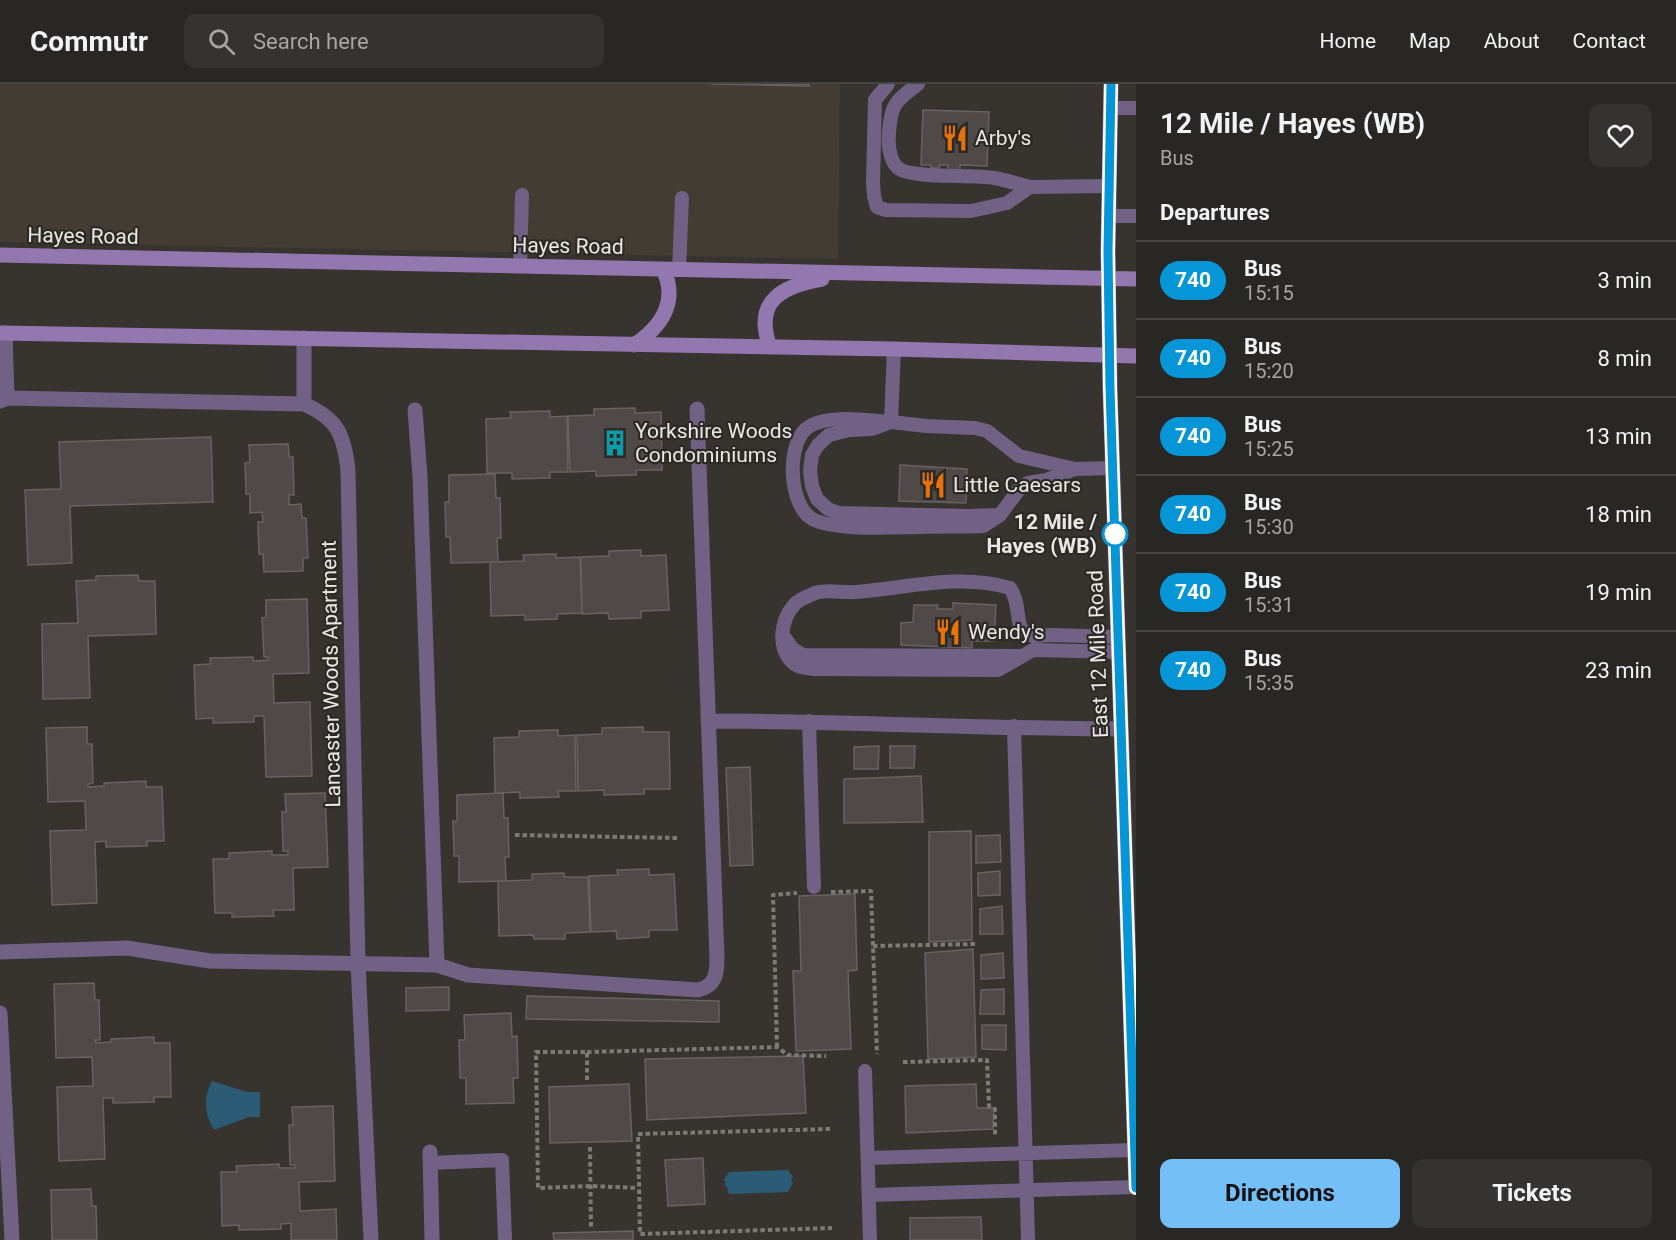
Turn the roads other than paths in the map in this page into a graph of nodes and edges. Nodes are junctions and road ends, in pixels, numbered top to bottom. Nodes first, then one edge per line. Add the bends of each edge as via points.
1 (888, 84) edge
2 (918, 84) edge
3 (1111, 84) edge
4 (1111, 108) junction
5 (1136, 108) edge
6 (1109, 186) junction
7 (1030, 187) junction
8 (522, 195) dead end
9 (682, 198) dead end
10 (1109, 216) junction
11 (1136, 216) edge
12 (0, 255) edge
13 (520, 266) junction
14 (663, 269) junction
15 (679, 270) junction
16 (848, 273) junction
17 (1108, 278) junction
18 (1136, 279) edge
19 (3, 333) edge
20 (304, 338) junction
21 (634, 345) junction
22 (770, 347) junction
23 (894, 349) junction
24 (1110, 355) junction
25 (1136, 356) edge
26 (4, 400) edge
27 (304, 404) junction
28 (697, 409) dead end
29 (415, 410) dead end
30 (891, 422) junction
31 (1113, 468) junction
32 (1075, 469) junction
33 (1000, 515) junction
34 (1118, 645) junction
35 (708, 721) junction
36 (809, 721) junction
37 (1014, 726) junction
38 (1121, 729) junction
39 (815, 891) road end
40 (0, 952) edge
41 (358, 963) junction
42 (437, 965) junction
43 (1133, 1008) edge
44 (0, 1013) edge
45 (1134, 1045) edge
46 (865, 1071) dead end
47 (1134, 1080) edge
48 (1135, 1150) edge
49 (1026, 1153) junction
50 (430, 1158) joint
51 (868, 1158) junction
52 (1136, 1187) edge
53 (1026, 1191) junction
54 (869, 1195) junction
55 (12, 1240) edge
56 (371, 1240) edge
57 (432, 1240) edge
58 (505, 1240) edge
59 (870, 1240) edge
60 (1028, 1240) edge

1 - 7 lane via 875,100 873,183 877,207 971,211 1007,203
2 - 7 lane via 897,100 890,113 891,158 896,167 909,174 961,174
3 - 4 street, East 12 Mile Road
4 - 5 lane
4 - 6 street, East 12 Mile Road
6 - 7 lane
6 - 10 street, East 12 Mile Road
8 - 13 lane
9 - 15 lane
10 - 11 lane
10 - 17 street, East 12 Mile Road
12 - 13 street, Hayes Road
13 - 14 street, Hayes Road
14 - 15 street, Hayes Road
14 - 21 street via 669,288 666,309 654,331
15 - 16 street, Hayes Road
16 - 17 street, Hayes Road
16 - 22 street via 810,281 778,294 770,305 765,325
17 - 18 street, Hayes Road
17 - 24 street, East 12 Mile Road
19 - 20 street
19 - 26 street, Lancaster Woods Apartment
20 - 21 street
20 - 27 street
21 - 22 street
22 - 23 street
23 - 24 street
23 - 30 lane
24 - 25 street
24 - 31 street, East 12 Mile Road
26 - 27 street, Lancaster Woods Apartment
27 - 41 street, Lancaster Woods Apartment via 320,411 341,433 348,470
28 - 35 street
29 - 42 street
30 - 32 lane via 987,431 1018,456
30 - 33 lane via 829,435 818,445 810,471 817,499 828,508 849,514
30 - 33 lane via 829,420 803,432 794,457 794,488 800,506 813,519 847,526 983,526
31 - 32 lane
31 - 34 street, East 12 Mile Road
32 - 33 lane via 1028,483
34 - 34 lane via 1034,636 1021,629 1017,598 1010,588 994,583 936,582 855,592 818,592 796,602 783,621 782,634 784,650 797,667 813,669 998,670 1033,650
34 - 38 street, East 12 Mile Road
35 - 36 street
35 - 42 street via 717,973 707,988 492,978
36 - 37 street
36 - 39 lane
37 - 38 street
37 - 49 lane
38 - 43 street, East 12 Mile Road
40 - 41 street via 127,948 210,961
41 - 42 street
41 - 56 street, Lancaster Woods Apartment
43 - 45 street, East 12 Mile Road
44 - 55 street
45 - 47 street, East 12 Mile Road
46 - 51 lane
47 - 48 street, East 12 Mile Road
48 - 49 lane
48 - 52 street, East 12 Mile Road
49 - 51 lane
49 - 53 lane
50 - 57 street
50 - 58 lane via 502,1160
51 - 54 lane
52 - 53 lane
53 - 54 lane
53 - 60 lane
54 - 59 lane

